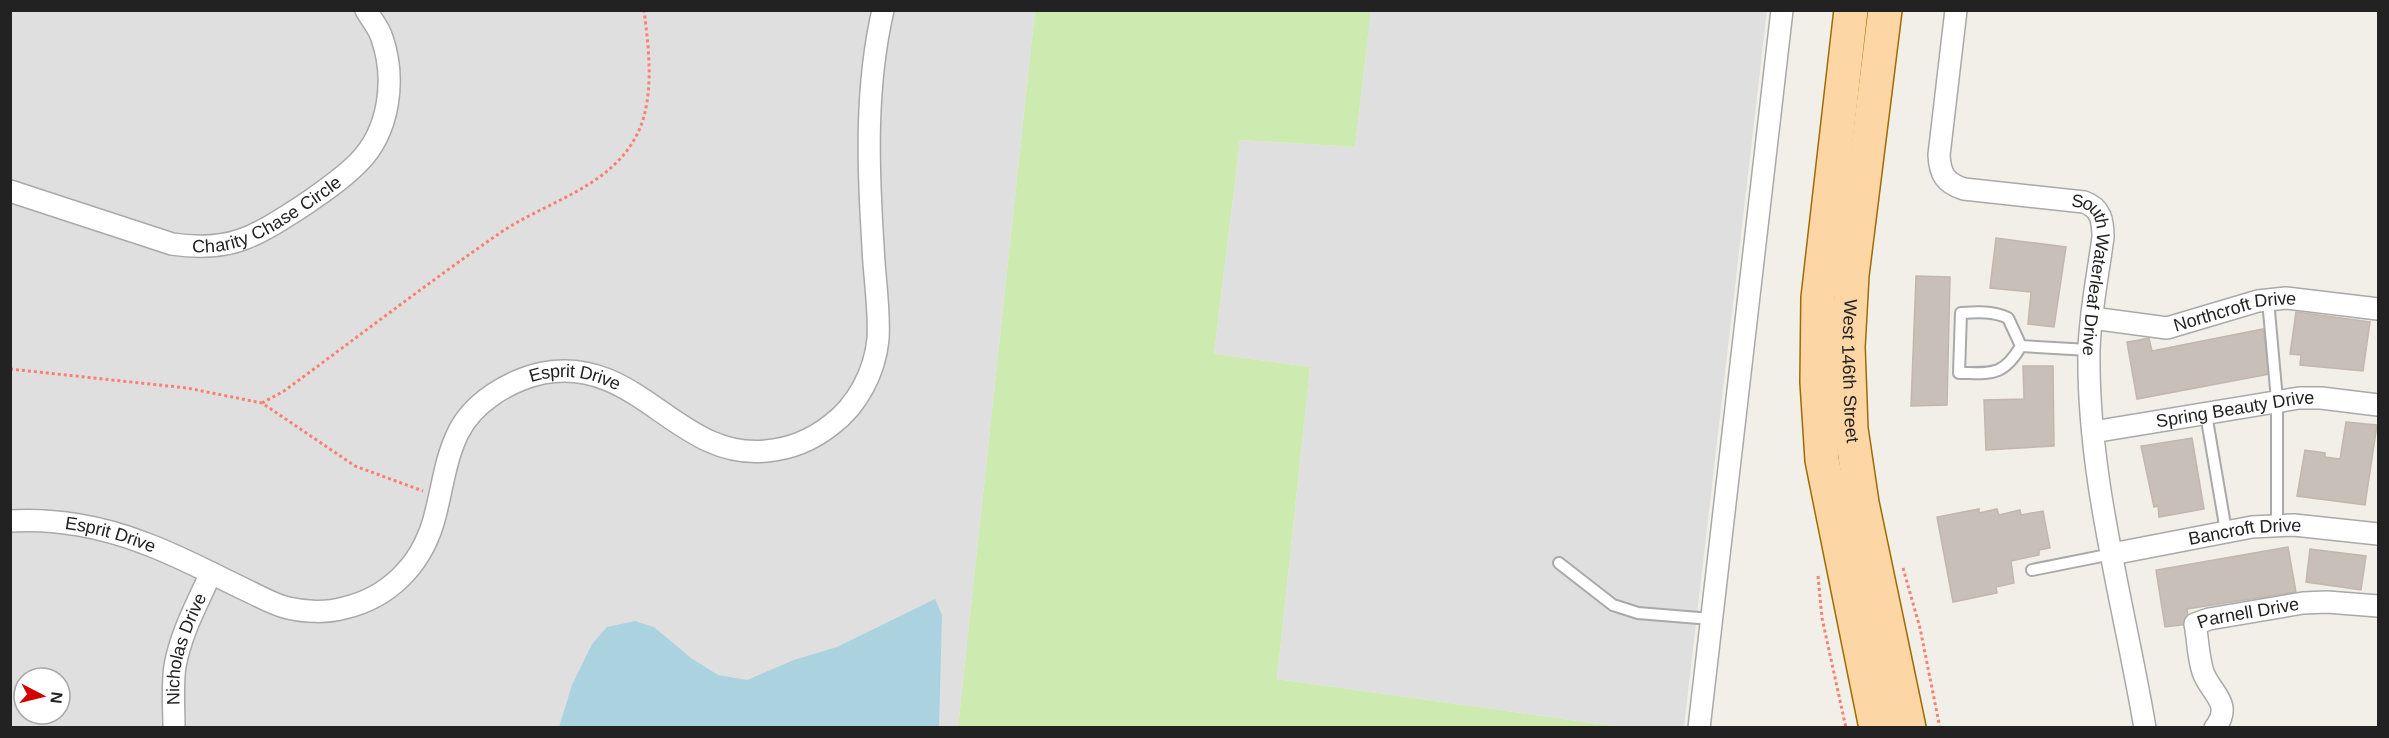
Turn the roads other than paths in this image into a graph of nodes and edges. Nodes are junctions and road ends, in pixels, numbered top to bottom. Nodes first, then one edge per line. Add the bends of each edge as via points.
1 (366, 10) edge
2 (883, 10) edge
3 (1782, 10) edge
4 (1851, 10) edge
5 (1885, 10) edge
6 (1956, 10) edge
7 (10, 191) edge
8 (2268, 300) junction
9 (2379, 309) edge
10 (2092, 318) junction
11 (2021, 346) junction
12 (2089, 350) junction
13 (2277, 400) junction
14 (2379, 405) edge
15 (2206, 414) junction
16 (2093, 432) junction
17 (10, 521) edge
18 (2277, 525) junction
19 (2226, 531) junction
20 (2379, 534) edge
21 (2112, 554) junction
22 (1559, 563) dead end
23 (2032, 570) dead end
24 (211, 573) junction
25 (2379, 606) edge
26 (1712, 619) junction
27 (174, 728) edge
28 (1699, 728) edge
29 (1876, 728) edge
30 (1909, 728) edge
31 (2145, 728) edge
32 (2215, 728) edge

1 - 7 street, Charity Chase Circle via 382,36 389,63 389,97 377,135 360,162 269,228 237,243 195,248
2 - 24 street, Esprit Drive via 871,93 869,164 878,339 860,393 841,418 800,444 750,453 706,442 612,380 567,370 542,374 515,381 491,396 459,430 426,543 393,584 364,603 332,610 284,608
3 - 26 street
4 - 29 main road, West 146th Street via 1818,298 1817,382 1822,460
5 - 30 main road, West 146th Street via 1852,275 1850,417 1862,503
6 - 10 street, South Waterleaf Drive via 1939,155 1941,175 1964,189 2092,205 2103,223
8 - 9 street, Northcroft Drive via 2286,298
8 - 10 street, Northcroft Drive via 2167,328
8 - 13 lane
10 - 12 street, South Waterleaf Drive
11 - 11 lane via 2008,318 1986,312 1960,313 1959,374 1995,373 2005,368
11 - 12 lane
12 - 16 street, South Waterleaf Drive
13 - 14 street, Spring Beauty Drive via 2321,398
13 - 15 street, Spring Beauty Drive
13 - 18 lane
15 - 16 street, Spring Beauty Drive
15 - 19 lane
16 - 21 street, South Waterleaf Drive
17 - 24 street, Esprit Drive via 62,523 117,533
18 - 19 street, Bancroft Drive
18 - 20 street, Bancroft Drive
19 - 21 street, Bancroft Drive
21 - 23 lane
21 - 31 street, South Waterleaf Drive
22 - 26 lane via 1614,605 1638,613
24 - 27 street, Nicholas Drive via 180,644 175,668
25 - 32 street, Parnell Drive via 2303,603 2195,624 2203,672 2222,706 2222,719
26 - 28 street

